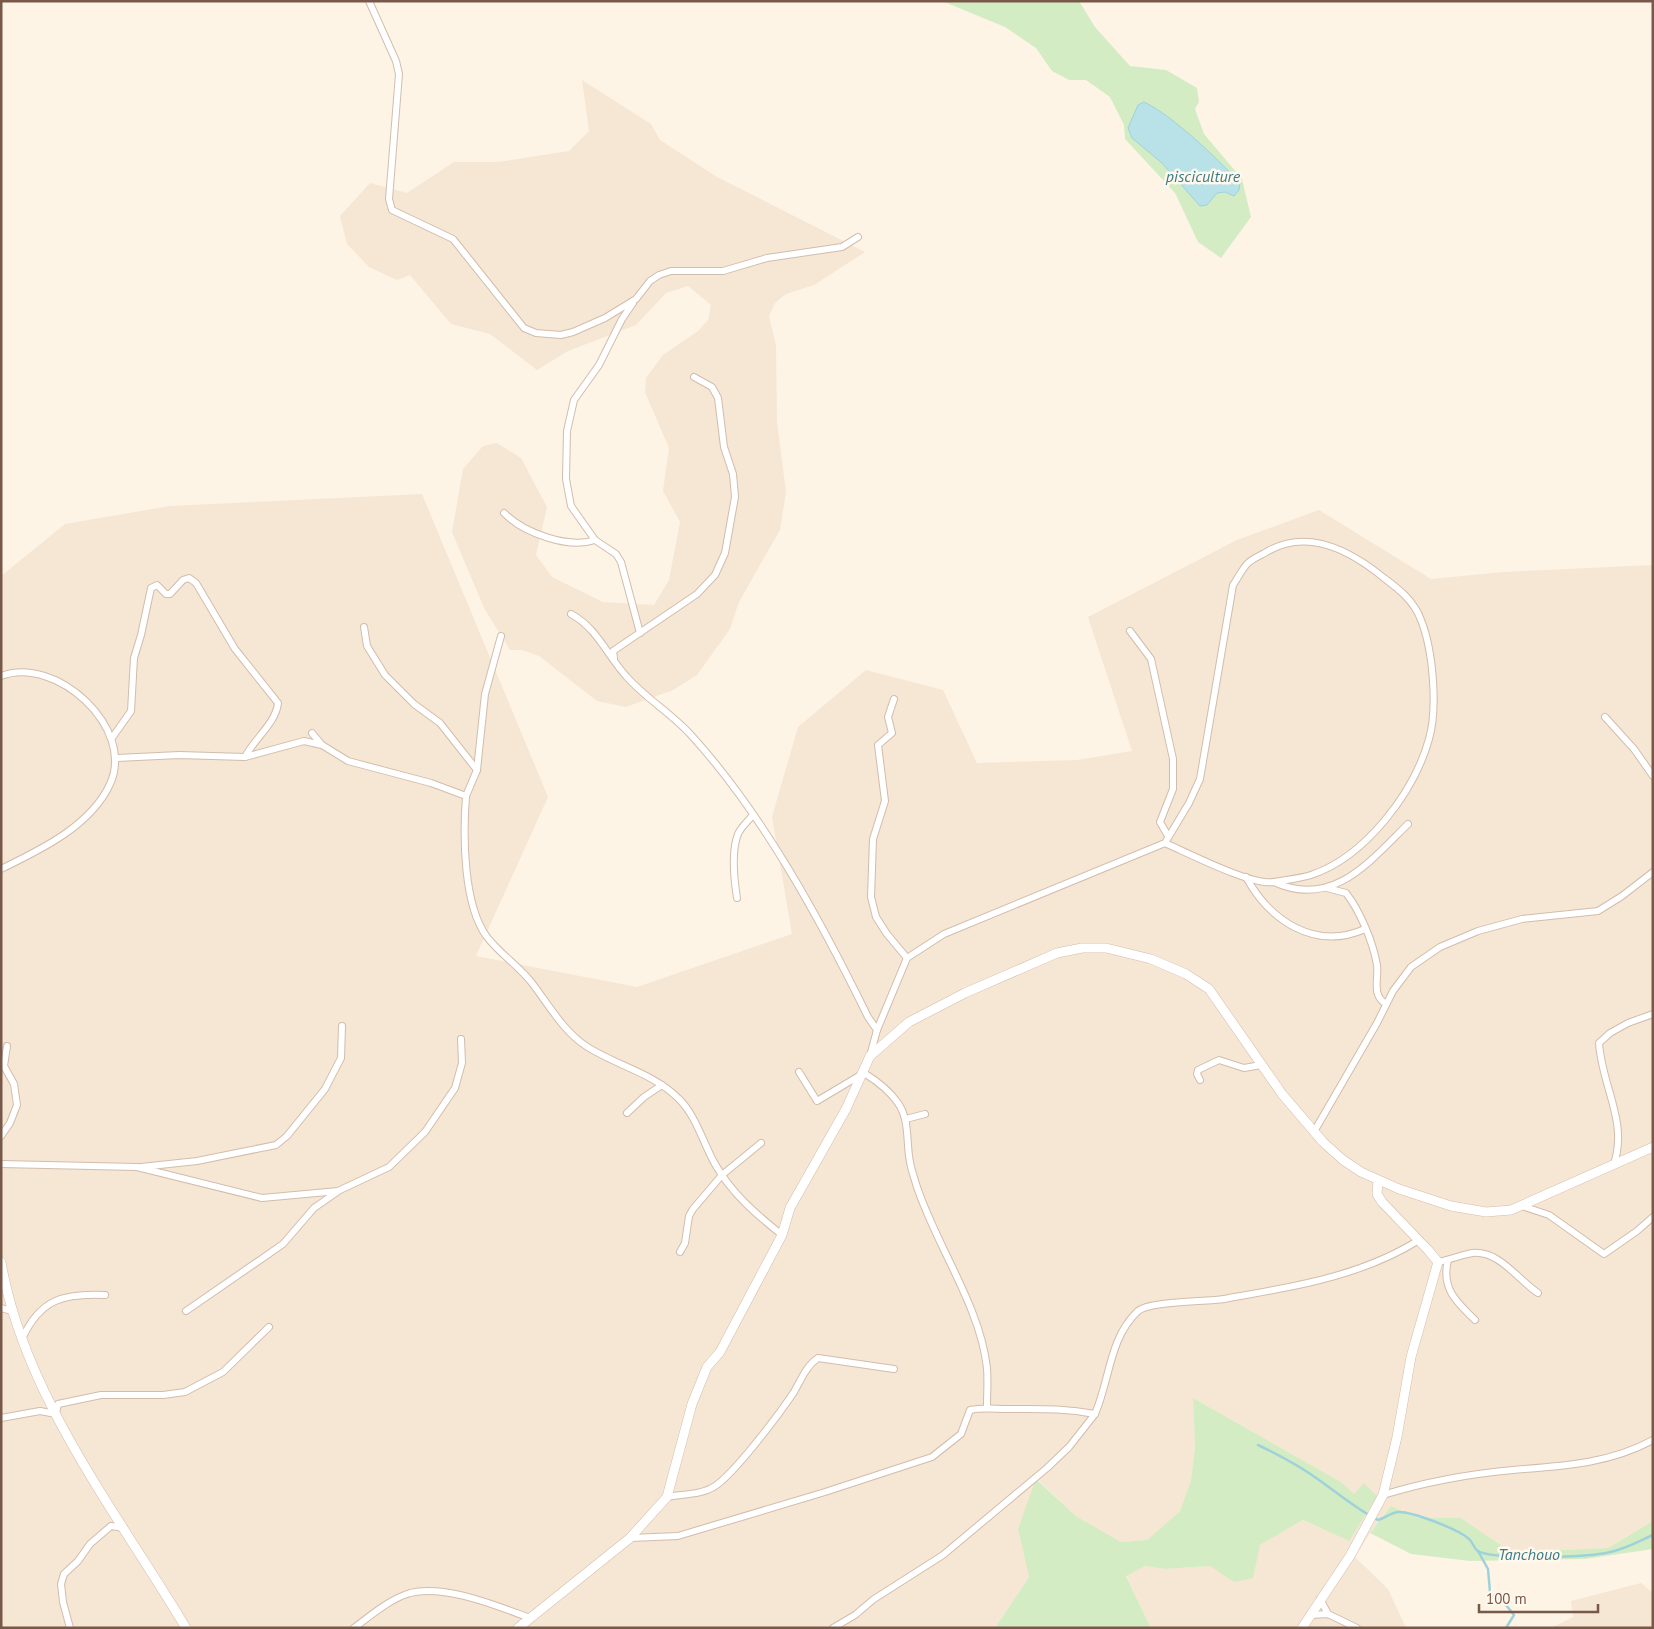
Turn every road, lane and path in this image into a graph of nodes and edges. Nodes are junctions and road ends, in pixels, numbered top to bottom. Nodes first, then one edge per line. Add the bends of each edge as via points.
1 (370, 1) edge
2 (858, 237) dead end
3 (636, 299) junction
4 (694, 377) dead end
5 (504, 513) dead end
6 (596, 540) junction
7 (572, 614) dead end
8 (364, 627) dead end
9 (1130, 631) dead end
10 (640, 633) junction
11 (501, 636) dead end
12 (615, 662) junction
13 (1, 676) edge
14 (894, 699) dead end
15 (1605, 717) dead end
16 (312, 733) dead end
17 (112, 738) junction
18 (322, 745) junction
19 (245, 757) junction
20 (117, 758) junction
21 (477, 770) junction
22 (1653, 776) edge
23 (466, 796) junction
24 (753, 816) junction
25 (1408, 824) dead end
26 (1168, 836) junction
27 (1165, 843) junction
28 (1, 869) edge
29 (1653, 872) edge
30 (1246, 877) junction
31 (1274, 882) junction
32 (1326, 888) junction
33 (737, 898) dead end
34 (1365, 929) junction
35 (907, 958) junction
36 (1386, 1004) junction
37 (1653, 1014) edge
38 (342, 1026) dead end
39 (877, 1030) junction
40 (461, 1039) dead end
41 (7, 1046) dead end
42 (870, 1056) junction
43 (1261, 1065) junction
44 (799, 1072) dead end
45 (864, 1073) junction
46 (1200, 1080) dead end
47 (662, 1085) junction
48 (627, 1113) dead end
49 (926, 1114) dead end
50 (906, 1126) junction
51 (1315, 1130) junction
52 (1, 1136) edge
53 (761, 1143) dead end
54 (1653, 1147) edge
55 (1, 1164) edge
56 (1614, 1164) junction
57 (137, 1167) junction
58 (722, 1175) junction
59 (1378, 1180) junction
60 (338, 1191) junction
61 (1522, 1206) junction
62 (1653, 1217) edge
63 (782, 1235) junction
64 (1419, 1240) junction
65 (680, 1252) dead end
66 (1448, 1260) junction
67 (1, 1262) edge
68 (1438, 1262) junction
69 (1538, 1292) dead end
70 (105, 1294) dead end
71 (1, 1308) edge
72 (12, 1311) junction
73 (186, 1311) dead end
74 (1475, 1320) dead end
75 (269, 1327) dead end
76 (22, 1340) junction
77 (894, 1368) dead end
78 (987, 1406) junction
79 (56, 1414) junction
80 (1095, 1414) junction
81 (1, 1418) edge
82 (1653, 1440) edge
83 (1383, 1495) junction
84 (667, 1497) junction
85 (125, 1528) junction
86 (630, 1538) junction
87 (1320, 1599) junction
88 (1328, 1614) junction
89 (1310, 1615) junction
90 (530, 1618) junction
91 (70, 1628) edge
92 (186, 1628) edge
93 (354, 1628) edge
94 (518, 1628) edge
95 (833, 1628) edge
96 (1302, 1628) edge
97 (1357, 1628) edge

1 - 3 street via 399,74 389,199 392,210 453,239 524,328 536,333 561,335 573,332 606,318
2 - 3 street via 842,248 767,258 722,271 671,271 650,281
3 - 6 street via 599,365 574,400 567,431 566,479 571,506
4 - 10 street via 712,388 718,398 724,447 733,474 735,497 725,553 715,575 698,594
5 - 6 street via 517,524 546,537 578,544
6 - 10 street via 616,554 621,562
7 - 12 street via 594,632
8 - 21 street via 367,646 385,675 414,704 440,722
9 - 26 street via 1152,659 1169,733 1173,789 1160,822
10 - 12 street via 613,651
11 - 21 street via 484,694
12 - 24 street via 626,677 690,734
13 - 17 street via 27,671 46,675 66,685 87,703
14 - 35 street via 888,718 892,733 878,745 885,801 873,839 872,897 876,917
15 - 22 street
16 - 18 street
17 - 19 street via 131,711 134,658 151,588 156,585 170,594 183,580 190,578 235,649 278,703 277,710
17 - 20 street
18 - 19 street via 304,741
18 - 23 street via 348,761 431,783
19 - 20 street via 179,755
20 - 28 street via 110,784 90,812 48,844
21 - 23 street
23 - 47 street via 465,862 478,919 488,939 522,970 574,1037 605,1058
24 - 33 street via 738,834 735,847
24 - 39 street via 822,925
25 - 32 street via 1369,864
26 - 27 street
26 - 31 street via 1200,779 1233,585 1249,562 1273,548 1304,541 1330,545 1369,565 1404,594 1419,613 1429,652 1433,696 1429,739 1416,771 1391,812 1368,839 1337,863 1310,876
27 - 30 street
27 - 35 street via 944,934
29 - 36 street via 1598,911 1522,919 1478,931 1440,947 1401,977
30 - 31 street
30 - 34 street via 1256,895 1291,926 1335,938
31 - 32 street via 1296,889
32 - 34 street via 1346,893
34 - 36 street via 1376,964 1376,990 1381,1002
35 - 39 street
36 - 51 street via 1378,1024
37 - 56 street via 1628,1023 1599,1043 1620,1139
38 - 57 street via 341,1058 325,1089 276,1145 196,1161
39 - 42 street
40 - 60 street via 462,1063 455,1088 425,1132 389,1167
41 - 52 street via 4,1066 14,1084 17,1105
42 - 43 main road via 910,1022 965,993 1057,953 1106,948 1151,959 1210,989
42 - 45 main road
43 - 46 street via 1244,1068 1219,1060 1198,1070
43 - 51 main road
44 - 45 street via 817,1101
45 - 50 street via 880,1083 898,1103
45 - 63 main road via 790,1208
47 - 48 street
47 - 58 street via 679,1098 691,1115
49 - 50 street via 906,1119
50 - 78 street via 910,1161 924,1208 971,1312 982,1348 987,1368
51 - 59 main road via 1342,1160
53 - 58 street
54 - 56 main road
55 - 57 street
56 - 61 main road
57 - 60 street via 262,1198
58 - 63 street via 739,1198
58 - 65 street via 693,1209
59 - 61 main road via 1469,1210 1500,1212
59 - 64 main road via 1377,1194
60 - 73 street via 314,1208 283,1244 244,1274
61 - 62 street via 1548,1215 1604,1254
63 - 84 main road via 720,1352 707,1367 692,1404
64 - 68 main road
64 - 80 street via 1380,1262 1333,1277 1221,1299 1140,1309 1126,1325 1113,1351
66 - 68 street
66 - 69 street via 1471,1253 1485,1253
66 - 74 street via 1445,1282 1455,1300
67 - 72 main road
68 - 83 main road via 1411,1357
70 - 76 street via 58,1299 31,1320
71 - 72 street
72 - 76 main road
75 - 79 street via 223,1372 185,1392 88,1396 58,1404
76 - 79 main road
77 - 84 street via 818,1358 745,1455 716,1486
78 - 80 street via 1000,1409 1054,1408
78 - 86 street via 970,1410 961,1434 932,1457 684,1534
79 - 81 street via 40,1411
79 - 85 main road via 74,1449
80 - 95 street via 1070,1447 943,1555
82 - 83 street via 1590,1463 1422,1483
83 - 87 main road via 1350,1556
84 - 86 main road
85 - 91 street via 111,1526 64,1574 61,1584 63,1602
85 - 92 main road
86 - 90 main road
87 - 88 street
87 - 89 main road
88 - 89 street
88 - 97 street
89 - 96 main road
90 - 93 street via 484,1602 430,1590 410,1593 396,1600
90 - 94 main road

